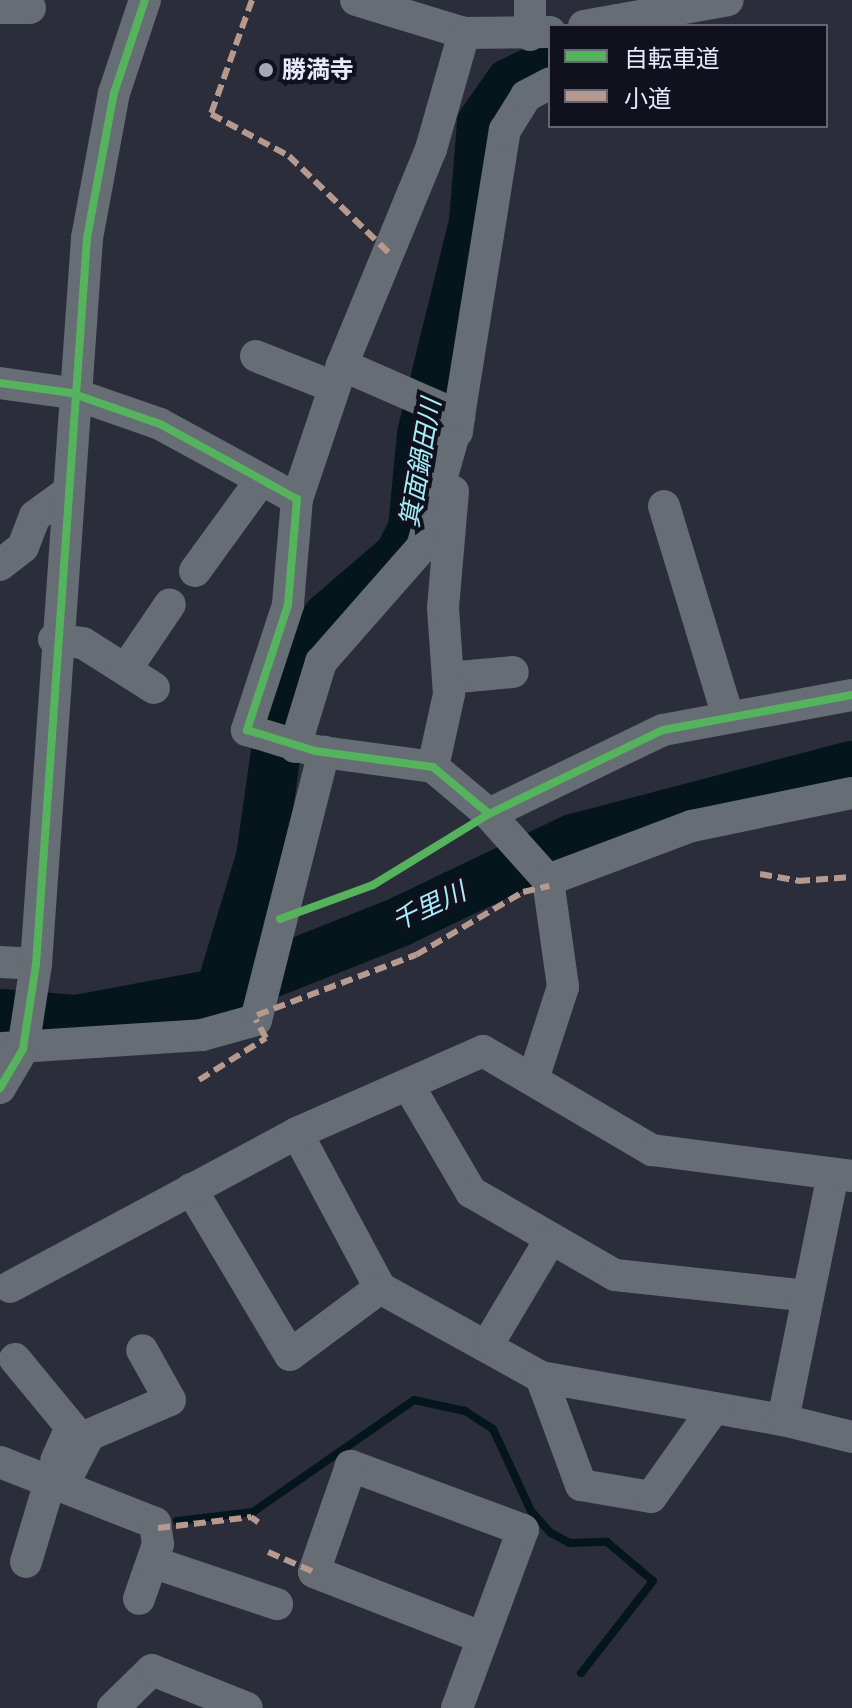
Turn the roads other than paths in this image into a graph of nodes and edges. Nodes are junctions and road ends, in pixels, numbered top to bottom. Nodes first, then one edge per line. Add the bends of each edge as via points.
1 (145, 0) edge
2 (356, 0) edge
3 (530, 0) edge
4 (728, 0) edge
5 (737, 0) edge
6 (594, 24) edge
7 (725, 24) edge
8 (464, 33) junction
9 (540, 34) edge
10 (548, 84) edge
11 (256, 356) dead end
12 (338, 376) junction
13 (0, 383) edge
14 (71, 393) junction
15 (453, 412) junction
16 (261, 480) junction
17 (65, 494) junction
18 (297, 499) junction
19 (664, 506) dead end
20 (0, 565) edge
21 (195, 571) dead end
22 (170, 604) dead end
23 (54, 639) junction
24 (126, 669) junction
25 (513, 672) dead end
26 (448, 678) junction
27 (154, 688) dead end
28 (852, 695) edge
29 (728, 717) junction
30 (303, 748) junction
31 (433, 767) junction
32 (852, 793) edge
33 (489, 814) junction
34 (548, 880) junction
35 (0, 962) edge
36 (35, 968) junction
37 (16, 1045) edge
38 (534, 1076) junction
39 (0, 1088) edge
40 (410, 1088) junction
41 (297, 1133) junction
42 (843, 1175) edge
43 (191, 1189) junction
44 (550, 1240) junction
45 (10, 1287) dead end
46 (380, 1288) junction
47 (808, 1296) junction
48 (488, 1344) junction
49 (142, 1350) dead end
50 (15, 1359) dead end
51 (541, 1377) junction
52 (714, 1408) junction
53 (783, 1420) junction
54 (852, 1437) edge
55 (0, 1462) edge
56 (51, 1486) junction
57 (26, 1562) dead end
58 (152, 1562) junction
59 (139, 1599) dead end
60 (277, 1604) dead end
61 (483, 1638) junction
62 (113, 1708) edge
63 (247, 1708) edge
64 (457, 1708) edge

1 - 14 street via 114,93 87,238
2 - 8 street
3 - 9 street
4 - 6 street
5 - 7 street
8 - 9 street
8 - 12 street via 431,149
10 - 15 street via 526,96 505,130
11 - 12 street
12 - 15 street via 416,394
12 - 18 street
13 - 14 street
14 - 16 street via 160,424
14 - 17 street
15 - 26 street via 443,608
15 - 30 street via 420,553 399,582 351,620 321,662
16 - 18 street
16 - 21 street
17 - 20 street via 35,516 23,547
17 - 23 street
18 - 30 street via 288,605 247,730
19 - 29 street
22 - 24 street
23 - 24 street via 83,643
23 - 36 street
24 - 27 street
25 - 26 street
26 - 31 street
28 - 29 street
29 - 33 street via 663,730
30 - 31 street
30 - 37 street via 279,925 256,1020 202,1035
31 - 33 street
32 - 34 street via 692,826
33 - 34 street
34 - 38 street via 563,987
35 - 36 street
36 - 37 street
37 - 39 street
38 - 40 street via 483,1051
38 - 42 street via 652,1150
40 - 41 street
40 - 44 street via 471,1192
41 - 43 street
41 - 46 street
42 - 47 street
43 - 45 street
43 - 46 street via 290,1355
44 - 47 street via 615,1275
44 - 48 street
46 - 48 street
47 - 53 street
48 - 51 street
49 - 56 street via 170,1400 89,1435
50 - 56 street via 71,1427
51 - 52 street
51 - 52 street via 581,1485 651,1497
52 - 53 street
53 - 54 street
55 - 56 street
56 - 57 street
56 - 58 street via 155,1523
58 - 59 street
58 - 60 street
61 - 61 street via 314,1572 351,1466 523,1530
61 - 64 street
62 - 63 street via 152,1670

